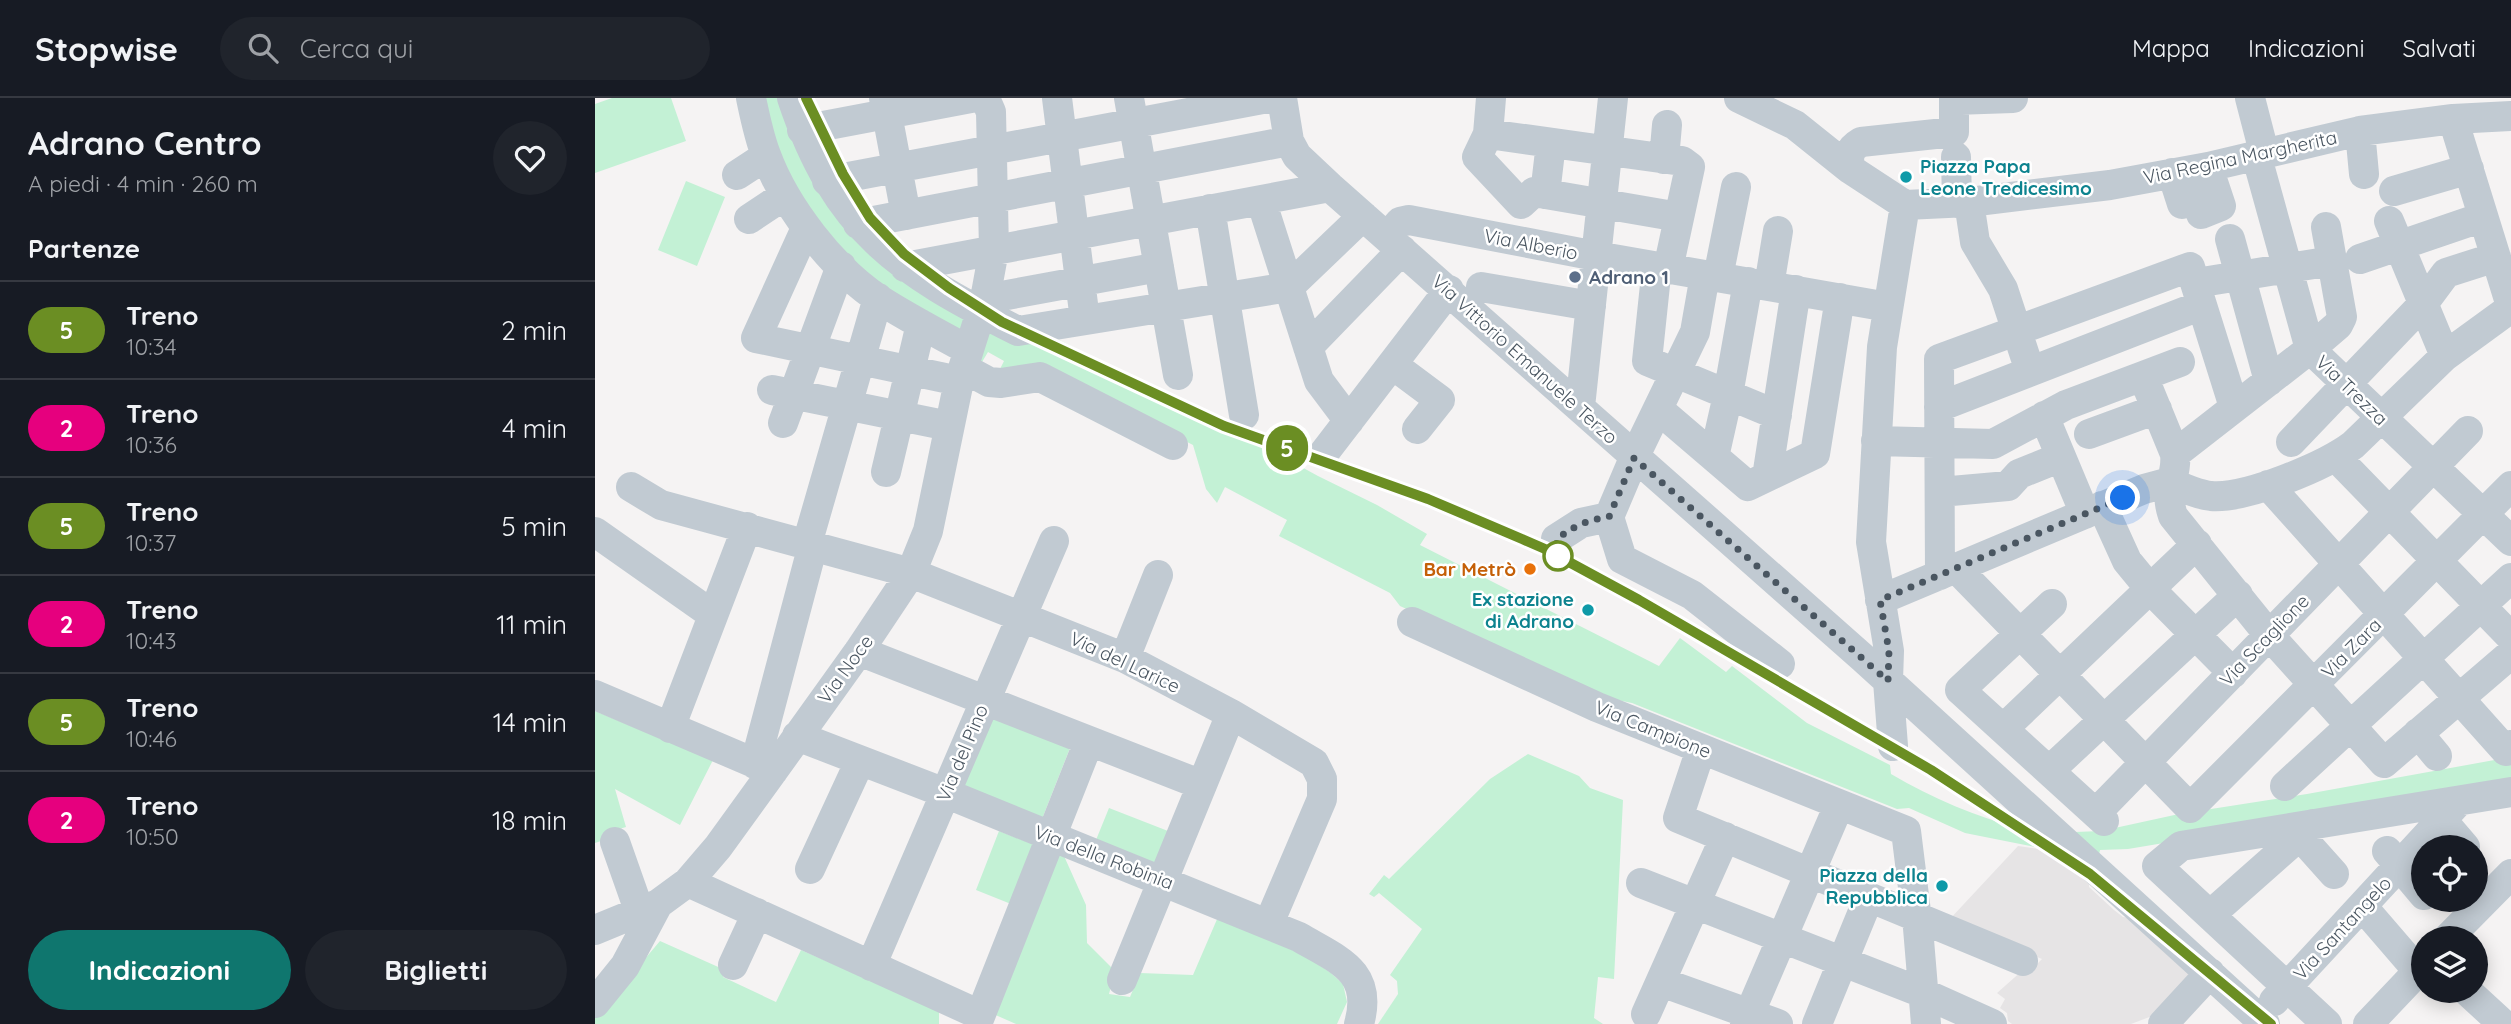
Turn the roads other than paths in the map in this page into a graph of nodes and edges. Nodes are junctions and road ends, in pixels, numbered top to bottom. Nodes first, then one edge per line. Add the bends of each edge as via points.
1 (751, 98) edge
2 (792, 98) edge
3 (971, 98) edge
4 (985, 98) edge
5 (1057, 98) edge
6 (1268, 98) edge
7 (1282, 98) edge
8 (1491, 98) edge
9 (1613, 98) edge
10 (1739, 98) edge
11 (2013, 98) edge
12 (2250, 98) edge
13 (1954, 99) edge
14 (885, 106) edge
15 (2499, 110) edge
16 (1131, 111) edge
17 (2453, 119) junction
18 (1803, 122) edge
19 (1667, 125) dead end
20 (803, 130) junction
21 (2360, 131) junction
22 (1488, 134) junction
23 (1062, 137) junction
24 (1289, 141) junction
25 (1551, 143) junction
26 (1955, 144) junction
27 (992, 150) junction
28 (1608, 152) junction
29 (2260, 153) junction
30 (766, 156) junction
31 (1664, 159) junction
32 (2208, 167) junction
33 (897, 168) junction
34 (1850, 169) junction
35 (2469, 169) junction
36 (1142, 170) junction
37 (2172, 173) junction
38 (2364, 174) dead end
39 (737, 175) dead end
40 (827, 181) junction
41 (1068, 184) junction
42 (1330, 187) junction
43 (1736, 187) dead end
44 (2394, 191) dead end
45 (1545, 194) junction
46 (785, 195) junction
47 (994, 198) junction
48 (1261, 200) junction
49 (1963, 202) junction
50 (1602, 204) junction
51 (1210, 209) junction
52 (906, 215) junction
53 (1363, 216) junction
54 (1903, 216) junction
55 (2483, 216) junction
56 (1679, 217) junction
57 (749, 219) dead end
58 (1151, 220) junction
59 (858, 224) junction
60 (2326, 227) dead end
61 (806, 228) junction
62 (1778, 231) dead end
63 (2394, 233) junction
64 (1074, 235) junction
65 (2229, 239) dead end
66 (1395, 244) junction
67 (994, 250) junction
68 (1596, 256) junction
69 (2496, 257) junction
70 (2346, 260) junction
71 (841, 266) junction
72 (905, 267) junction
73 (1159, 268) junction
74 (1662, 268) junction
75 (2287, 268) junction
76 (1711, 276) junction
77 (2239, 276) junction
78 (1080, 282) junction
79 (2196, 285) junction
80 (1771, 286) junction
81 (1289, 287) junction
82 (1481, 287) dead end
83 (1448, 290) junction
84 (878, 298) junction
85 (1225, 298) junction
86 (1840, 298) junction
87 (2423, 304) junction
88 (1591, 306) junction
89 (1166, 307) junction
90 (1888, 307) junction
91 (2511, 307) edge
92 (1085, 320) junction
93 (921, 324) junction
94 (2017, 329) junction
95 (972, 340) junction
96 (1308, 347) junction
97 (810, 349) junction
98 (2310, 349) junction
99 (2445, 355) junction
100 (860, 360) junction
101 (2180, 362) dead end
102 (1393, 365) junction
103 (910, 371) junction
104 (2030, 371) junction
105 (1675, 373) junction
106 (1178, 375) dead end
107 (2143, 376) junction
108 (2269, 381) junction
109 (2347, 384) junction
110 (783, 392) junction
111 (1728, 395) junction
112 (847, 405) junction
113 (1580, 407) junction
114 (1939, 407) junction
115 (2234, 407) junction
116 (2157, 409) junction
117 (1658, 410) junction
118 (1244, 415) dead end
119 (1777, 415) junction
120 (899, 416) junction
121 (2044, 416) junction
122 (2381, 417) junction
123 (1349, 421) junction
124 (783, 423) dead end
125 (949, 426) junction
126 (1417, 429) dead end
127 (2469, 431) dead end
128 (2089, 434) dead end
129 (1876, 441) junction
130 (2291, 442) dead end
131 (1939, 443) junction
132 (1173, 445) dead end
133 (1324, 453) dead end
134 (1714, 457) junction
135 (2061, 457) junction
136 (2336, 457) junction
137 (1634, 458) junction
138 (2171, 458) junction
139 (2434, 467) junction
140 (886, 472) dead end
141 (1767, 477) junction
142 (631, 486) dead end
143 (2511, 486) edge
144 (2254, 488) junction
145 (1940, 492) junction
146 (2088, 504) junction
147 (2390, 512) junction
148 (2484, 515) junction
149 (1609, 517) junction
150 (747, 527) junction
151 (597, 539) edge
152 (1556, 540) dead end
153 (1054, 541) dead end
154 (2511, 541) edge
155 (2197, 544) junction
156 (810, 545) junction
157 (2438, 561) junction
158 (2339, 564) junction
159 (1948, 572) junction
160 (911, 573) junction
161 (1158, 575) dead end
162 (2511, 578) edge
163 (2150, 589) junction
164 (2238, 595) junction
165 (1880, 600) junction
166 (2052, 604) dead end
167 (2481, 606) junction
168 (713, 615) junction
169 (1021, 615) junction
170 (2384, 615) junction
171 (1412, 622) dead end
172 (2020, 634) junction
173 (2195, 635) junction
174 (2269, 635) junction
175 (2511, 636) edge
176 (859, 651) junction
177 (2511, 654) edge
178 (1125, 658) junction
179 (2423, 659) junction
180 (1780, 664) dead end
181 (2233, 673) junction
182 (2060, 675) junction
183 (1888, 681) junction
184 (2314, 685) junction
185 (595, 695) edge
186 (2459, 699) junction
187 (985, 700) junction
188 (1231, 714) junction
189 (2104, 720) junction
190 (2350, 726) junction
191 (670, 728) junction
192 (2003, 729) junction
193 (2419, 733) junction
194 (797, 736) junction
195 (1089, 741) junction
196 (1893, 746) dead end
197 (1701, 748) junction
198 (2508, 748) edge
199 (2437, 756) dead end
200 (860, 761) junction
201 (2145, 762) junction
202 (764, 767) junction
203 (2049, 771) junction
204 (1202, 785) junction
205 (2285, 786) dead end
206 (945, 793) junction
207 (2506, 799) edge
208 (1839, 805) junction
209 (2451, 810) junction
210 (2307, 830) junction
211 (2460, 835) edge
212 (1051, 837) junction
213 (1725, 837) junction
214 (2220, 839) junction
215 (615, 842) dead end
216 (2380, 842) junction
217 (810, 869) dead end
218 (1810, 873) junction
219 (2334, 874) dead end
220 (2254, 876) junction
221 (2497, 878) edge
222 (2411, 879) edge
223 (1163, 880) junction
224 (688, 882) junction
225 (1641, 883) dead end
226 (1869, 897) junction
227 (1696, 904) junction
228 (2362, 906) junction
229 (649, 909) junction
230 (757, 913) junction
231 (2210, 915) junction
232 (1914, 919) junction
233 (1269, 923) junction
234 (2458, 926) edge
235 (595, 930) edge
236 (1782, 938) junction
237 (2411, 957) edge
238 (1843, 961) junction
239 (2023, 961) dead end
240 (733, 965) dead end
241 (871, 965) junction
242 (2210, 974) junction
243 (1122, 980) dead end
244 (2411, 980) edge
245 (1661, 982) junction
246 (2287, 987) junction
247 (1923, 993) junction
248 (595, 1003) edge
249 (2480, 1003) edge
250 (1646, 1014) dead end
251 (1747, 1019) edge
252 (979, 1020) edge
253 (2174, 1020) edge
254 (2259, 1022) edge
255 (2375, 1022) edge
256 (1359, 1024) edge
257 (1778, 1024) edge
258 (1817, 1024) edge
259 (1926, 1024) edge
260 (1992, 1024) edge
261 (2327, 1024) edge
262 (2503, 1024) edge

1 - 30 street
2 - 20 street
3 - 14 street
4 - 27 street, Via Noce via 991,112
5 - 23 street
6 - 16 street
7 - 24 street, Via Vittorio Emanuele Terzo
8 - 22 street
9 - 28 street
10 - 18 street
11 - 13 street
12 - 29 street, Via Trezza
13 - 26 street
14 - 20 street
14 - 33 street
15 - 17 street, Via Regina Margherita
16 - 23 street
16 - 36 street
17 - 21 street, Via Regina Margherita
17 - 35 street
18 - 34 street
19 - 31 street
20 - 40 street
21 - 29 street, Via Regina Margherita
21 - 38 street
22 - 25 street
22 - 45 street via 1476,157 1521,204 1534,192
23 - 27 street
23 - 41 street
24 - 36 street
24 - 42 street, Via Vittorio Emanuele Terzo via 1297,156
25 - 28 street
25 - 45 street
26 - 34 street via 1861,142 1848,155
26 - 49 street
27 - 33 street
27 - 47 street, Via Noce
28 - 31 street
28 - 50 street
29 - 32 street, Via Regina Margherita
29 - 75 street, Via Trezza
30 - 39 street
30 - 46 street
31 - 56 street via 1690,167
32 - 37 street, Via Regina Margherita
32 - 37 street via 2221,206 2201,214 2196,200 2182,204
33 - 40 street
33 - 52 street
34 - 54 street
35 - 44 street
35 - 55 street
36 - 41 street
36 - 58 street
37 - 49 street, Via Regina Margherita
40 - 59 street
41 - 47 street
41 - 64 street
42 - 48 street
42 - 53 street, Via Vittorio Emanuele Terzo
43 - 76 street
45 - 50 street
46 - 57 street
46 - 61 street
47 - 52 street
47 - 67 street, Via Noce
48 - 51 street
48 - 81 street
49 - 54 street, Via Regina Margherita
49 - 94 street via 1975,242 2003,289
50 - 56 street
50 - 68 street
51 - 58 street
51 - 85 street
52 - 59 street
53 - 66 street, Via Vittorio Emanuele Terzo
53 - 81 street
54 - 90 street
55 - 63 street
55 - 69 street
56 - 74 street
58 - 64 street
58 - 73 street
59 - 72 street
60 - 70 street
61 - 71 street
61 - 97 street via 756,338
62 - 80 street
63 - 70 street
63 - 87 street
64 - 67 street
64 - 78 street
65 - 77 street
66 - 68 street, Via Alberio via 1400,222 1409,220
66 - 83 street, Via Vittorio Emanuele Terzo
66 - 96 street, Via Alberio
67 - 72 street
67 - 95 street, Via Noce
68 - 74 street, Via Alberio
68 - 88 street
69 - 87 street via 2447,273
69 - 91 street
70 - 75 street
70 - 98 street via 2341,317
71 - 84 street
71 - 97 street
72 - 95 street
73 - 78 street
73 - 89 street
74 - 76 street, Via Alberio
74 - 105 street via 1647,361
75 - 77 street
75 - 98 street, Via Trezza
76 - 80 street, Via Alberio
76 - 105 street via 1695,332
77 - 79 street
77 - 108 street
78 - 92 street
78 - 95 street
79 - 94 street
79 - 104 street
79 - 115 street
80 - 86 street, Via Alberio
80 - 111 street
80 - 119 street
81 - 85 street
81 - 96 street
82 - 88 street
83 - 102 street
83 - 113 street, Via Vittorio Emanuele Terzo
84 - 93 street
84 - 100 street
85 - 89 street
85 - 118 street
86 - 90 street, Via Alberio
86 - 141 street via 1815,454
87 - 99 street
87 - 109 street
88 - 113 street
89 - 92 street
89 - 106 street
90 - 129 street
91 - 99 street
92 - 95 street
93 - 95 street
93 - 103 street
94 - 104 street
94 - 114 street via 1939,359
95 - 103 street
95 - 125 street, Via Noce
95 - 132 street via 989,382 1040,377
96 - 123 street via 1319,381
97 - 100 street
97 - 110 street
98 - 108 street
98 - 109 street, Via Trezza
99 - 122 street
100 - 103 street
100 - 112 street
101 - 107 street
102 - 123 street
102 - 126 street via 1440,400
103 - 120 street
104 - 114 street
105 - 111 street
105 - 117 street
107 - 116 street
107 - 121 street
108 - 115 street
109 - 122 street, Via Trezza
109 - 130 street
110 - 112 street
110 - 124 street
111 - 119 street
111 - 134 street
112 - 120 street
112 - 156 street
113 - 137 street, Via Vittorio Emanuele Terzo
114 - 131 street
115 - 138 street
116 - 128 street
116 - 138 street
117 - 134 street
117 - 137 street
119 - 141 street
120 - 125 street
120 - 140 street
121 - 131 street via 1993,444
121 - 135 street
122 - 136 street
122 - 139 street, Via Trezza
123 - 133 street
125 - 160 street, Via Noce via 927,531
127 - 139 street, Via Scaglione
129 - 131 street
129 - 165 street via 1871,542
131 - 145 street
134 - 141 street via 1748,486
135 - 145 street via 2019,474 2008,486
135 - 146 street
136 - 144 street
136 - 147 street
137 - 149 street
137 - 183 street, Via Vittorio Emanuele Terzo
138 - 144 street via 2195,493 2214,496
138 - 146 street via 2144,489
138 - 155 street via 2169,504 2173,516
139 - 147 street, Via Scaglione
139 - 148 street, Via Trezza
142 - 150 street, Via del Larice via 661,505
143 - 148 street, Via Zara
144 - 158 street
145 - 159 street
146 - 159 street
146 - 163 street
147 - 157 street
147 - 158 street, Via Scaglione
148 - 154 street, Via Trezza
148 - 157 street, Via Zara
149 - 152 street via 1581,523
149 - 180 street via 1622,559 1692,595
150 - 156 street, Via del Larice
150 - 168 street
151 - 168 street
153 - 169 street, Via del Pino
155 - 163 street
155 - 164 street
156 - 160 street, Via del Larice
156 - 202 street
157 - 167 street
157 - 170 street, Via Zara
158 - 170 street
158 - 174 street, Via Scaglione
159 - 165 street
159 - 172 street via 1989,602
160 - 169 street, Via del Larice
160 - 176 street, Via Noce
161 - 178 street
162 - 167 street
163 - 173 street
163 - 182 street
164 - 173 street
164 - 174 street
165 - 183 street via 1889,651
166 - 172 street
167 - 175 street
167 - 179 street
168 - 191 street
169 - 178 street, Via del Larice
169 - 187 street, Via del Pino
170 - 179 street
170 - 184 street, Via Zara
171 - 197 street, Via Campione via 1597,707
172 - 182 street
172 - 192 street via 1960,690
173 - 181 street
173 - 189 street
174 - 181 street, Via Scaglione
174 - 184 street
176 - 187 street
176 - 194 street, Via Noce
177 - 186 street
178 - 188 street, Via del Larice
179 - 186 street
179 - 190 street
181 - 201 street, Via Scaglione
182 - 189 street
182 - 192 street
183 - 196 street
183 - 242 street, Via Vittorio Emanuele Terzo
184 - 190 street
184 - 201 street, Via Zara via 2190,807
185 - 191 street
186 - 193 street
186 - 198 street
187 - 195 street
187 - 206 street, Via del Pino
188 - 204 street
188 - 233 street, Via del Larice via 1314,764 1322,779 1322,799
189 - 201 street
189 - 203 street
190 - 193 street via 2384,763
190 - 205 street
191 - 202 street
192 - 203 street
193 - 199 street
194 - 200 street, Via della Robinia
194 - 202 street, Via Noce
195 - 204 street
195 - 212 street
197 - 208 street, Via Campione
197 - 213 street via 1678,818
200 - 206 street, Via della Robinia
200 - 217 street
201 - 203 street, Via Scaglione via 2100,817
202 - 224 street, Via Noce via 718,847
204 - 223 street
206 - 212 street, Via della Robinia
206 - 241 street, Via del Pino
207 - 209 street
208 - 218 street
208 - 232 street, Via Campione via 1906,831
209 - 211 street
209 - 216 street
209 - 216 street, Via Santangelo
210 - 214 street
210 - 216 street
210 - 219 street
210 - 220 street
212 - 223 street, Via della Robinia
212 - 252 street
213 - 218 street
213 - 227 street
214 - 220 street
214 - 231 street via 2181,846 2157,866
215 - 229 street
216 - 222 street
216 - 228 street, Via Santangelo
218 - 226 street
218 - 236 street
220 - 231 street
221 - 234 street
223 - 233 street, Via della Robinia
223 - 243 street
224 - 229 street, Via Noce
224 - 230 street
225 - 227 street
226 - 232 street
226 - 238 street
227 - 236 street
227 - 245 street
228 - 237 street
228 - 246 street, Via Santangelo
229 - 235 street, Via Noce
229 - 248 street via 625,966
230 - 240 street
230 - 241 street
231 - 246 street
232 - 239 street
232 - 247 street
233 - 256 street, Via della Robinia via 1299,937 1357,977 1364,993
236 - 238 street
236 - 251 street
238 - 247 street
238 - 258 street
241 - 252 street
242 - 253 street
242 - 254 street, Via Vittorio Emanuele Terzo
244 - 255 street
245 - 250 street
245 - 251 street
246 - 254 street, Via Santangelo
246 - 261 street
247 - 259 street
247 - 260 street
249 - 262 street
251 - 257 street

